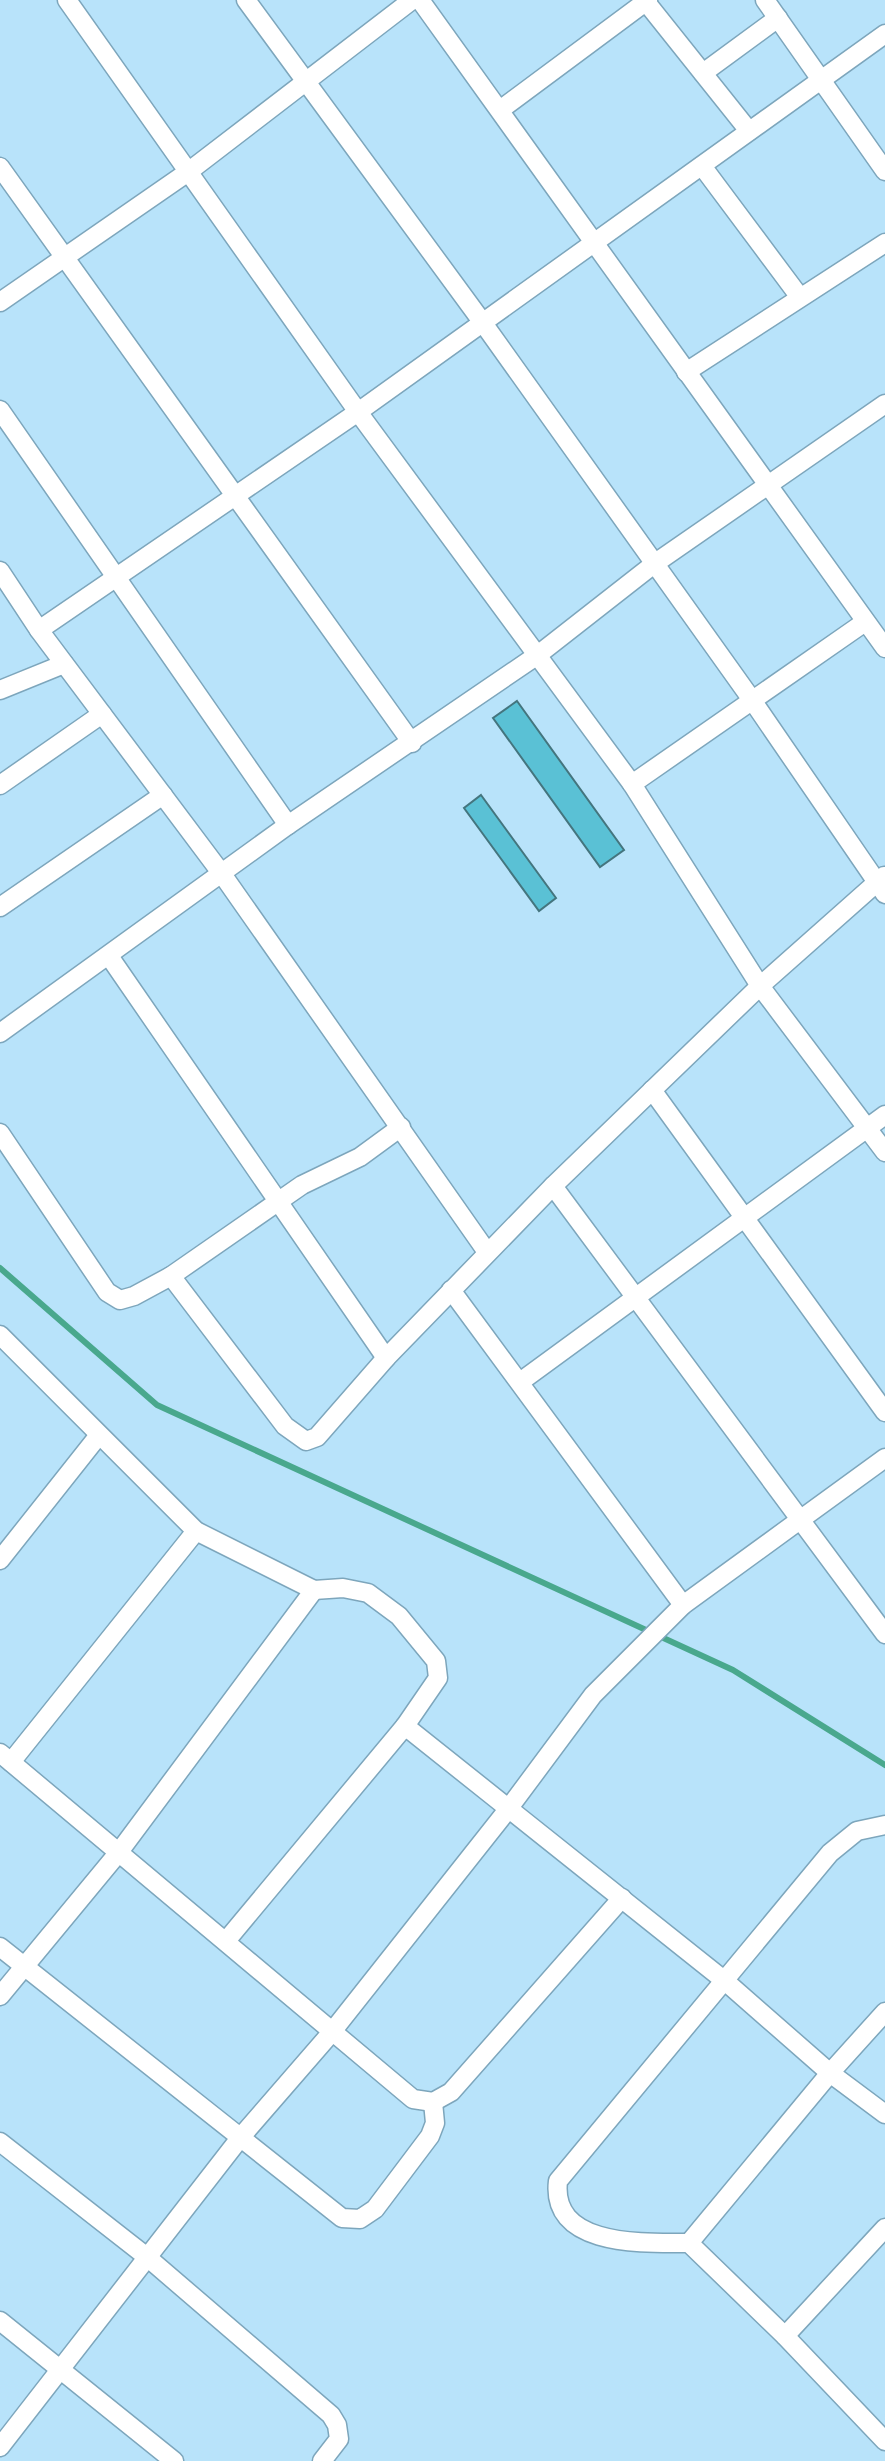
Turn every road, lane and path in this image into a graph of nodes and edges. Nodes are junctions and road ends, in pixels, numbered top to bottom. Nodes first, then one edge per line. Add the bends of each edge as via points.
1 (67, 0) edge
2 (246, 0) edge
3 (412, 0) edge
4 (420, 0) edge
5 (765, 0) edge
6 (647, 1) edge
7 (778, 18) junction
8 (885, 34) edge
9 (703, 73) junction
10 (821, 79) junction
11 (306, 81) junction
12 (500, 110) junction
13 (750, 131) junction
14 (0, 166) edge
15 (702, 166) junction
16 (885, 171) edge
17 (188, 172) junction
18 (596, 243) junction
19 (885, 243) edge
20 (65, 256) junction
21 (799, 296) junction
22 (0, 302) edge
23 (483, 323) junction
24 (686, 372) junction
25 (884, 407) edge
26 (0, 410) edge
27 (358, 412) junction
28 (767, 488) junction
29 (234, 495) junction
30 (654, 564) junction
31 (0, 570) edge
32 (116, 579) junction
33 (865, 622) junction
34 (39, 630) junction
35 (885, 648) edge
36 (539, 654) junction
37 (64, 664) junction
38 (0, 690) edge
39 (752, 700) junction
40 (102, 714) junction
41 (412, 743) junction
42 (632, 784) junction
43 (0, 785) edge
44 (163, 795) junction
45 (288, 825) junction
46 (222, 874) junction
47 (882, 884) edge
48 (0, 907) edge
49 (108, 956) junction
50 (760, 986) junction
51 (0, 1033) edge
52 (652, 1090) junction
53 (885, 1115) edge
54 (401, 1127) junction
55 (867, 1128) junction
56 (0, 1133) edge
57 (885, 1153) edge
58 (553, 1186) junction
59 (277, 1202) junction
60 (746, 1217) junction
61 (487, 1252) junction
62 (171, 1276) junction
63 (451, 1290) junction
64 (634, 1298) junction
65 (0, 1335) edge
66 (386, 1358) junction
67 (520, 1382) junction
68 (885, 1412) edge
69 (99, 1435) junction
70 (885, 1458) edge
71 (799, 1521) junction
72 (196, 1531) junction
73 (0, 1560) edge
74 (314, 1590) junction
75 (683, 1605) junction
76 (885, 1634) edge
77 (405, 1726) junction
78 (6, 1758) edge
79 (509, 1808) junction
80 (885, 1825) edge
81 (119, 1852) junction
82 (622, 1899) junction
83 (226, 1941) junction
84 (0, 1947) edge
85 (24, 1967) junction
86 (725, 1981) junction
87 (0, 1996) edge
88 (885, 2012) edge
89 (331, 2033) junction
90 (830, 2073) junction
91 (433, 2102) junction
92 (885, 2114) edge
93 (240, 2138) junction
94 (0, 2142) edge
95 (885, 2228) edge
96 (689, 2243) junction
97 (147, 2257) junction
98 (0, 2321) edge
99 (785, 2336) junction
100 (60, 2367) junction
101 (885, 2441) edge
102 (0, 2447) edge
103 (174, 2461) edge
104 (322, 2461) edge

1 - 17 street
2 - 11 street
3 - 11 street
4 - 12 street
5 - 7 street
6 - 9 street
6 - 12 street
7 - 9 street
7 - 10 street
8 - 10 street
9 - 13 street
10 - 13 street
10 - 16 street
11 - 17 street
11 - 23 street
12 - 18 street
13 - 15 street
14 - 20 street
15 - 18 street
15 - 21 street
17 - 20 street
17 - 27 street
18 - 23 street
18 - 24 street
19 - 21 street
20 - 22 street
20 - 29 street
21 - 24 street
23 - 27 street
23 - 30 street
24 - 28 street
25 - 28 street
26 - 32 street
27 - 29 street
27 - 36 street
28 - 30 street
28 - 33 street
29 - 32 street
29 - 41 street
30 - 36 street
30 - 39 street
31 - 34 street
32 - 34 street
32 - 45 street
33 - 35 street
33 - 39 street
34 - 37 street
36 - 41 street
36 - 42 street
37 - 38 street
37 - 40 street
39 - 42 street
39 - 47 street
40 - 43 street
40 - 44 street
41 - 45 street
42 - 50 street
44 - 46 street
44 - 48 street
45 - 46 street
46 - 49 street
46 - 54 street
47 - 50 street
49 - 51 street
49 - 59 street
50 - 52 street
50 - 55 street
52 - 58 street
52 - 60 street
53 - 55 street
54 - 59 street via 360,1157 317,1176
54 - 61 street
55 - 57 street
55 - 60 street
56 - 62 street via 107,1292 120,1300
58 - 61 street
58 - 64 street
59 - 62 street
59 - 66 street
60 - 64 street
60 - 68 street
61 - 63 street
62 - 66 street via 285,1426 306,1441 317,1437
63 - 66 street
63 - 67 street
64 - 67 street
64 - 71 street
65 - 69 street
67 - 75 street
69 - 72 street
69 - 73 street
70 - 71 street
71 - 75 street
71 - 76 street
72 - 74 street
72 - 78 street
74 - 77 street via 343,1588 368,1594 399,1616 428,1648 438,1678
74 - 81 street
75 - 79 street via 593,1695
77 - 79 street
77 - 83 street
78 - 81 street
79 - 82 street
79 - 89 street
80 - 86 street via 857,1831 830,1853
81 - 83 street
81 - 85 street
82 - 86 street
82 - 91 street via 451,2092
83 - 89 street
84 - 85 street
85 - 87 street
85 - 93 street
86 - 90 street
86 - 96 street via 558,2182 556,2196 564,2216 584,2231 629,2244
88 - 90 street
89 - 91 street via 413,2099
89 - 93 street
90 - 92 street
90 - 96 street
91 - 93 street via 435,2123 429,2136 375,2209 360,2219 342,2218
93 - 97 street
94 - 97 street
95 - 99 street
96 - 99 street
97 - 100 street
97 - 104 street via 331,2415 339,2440
98 - 100 street
99 - 101 street
100 - 102 street
100 - 103 street

